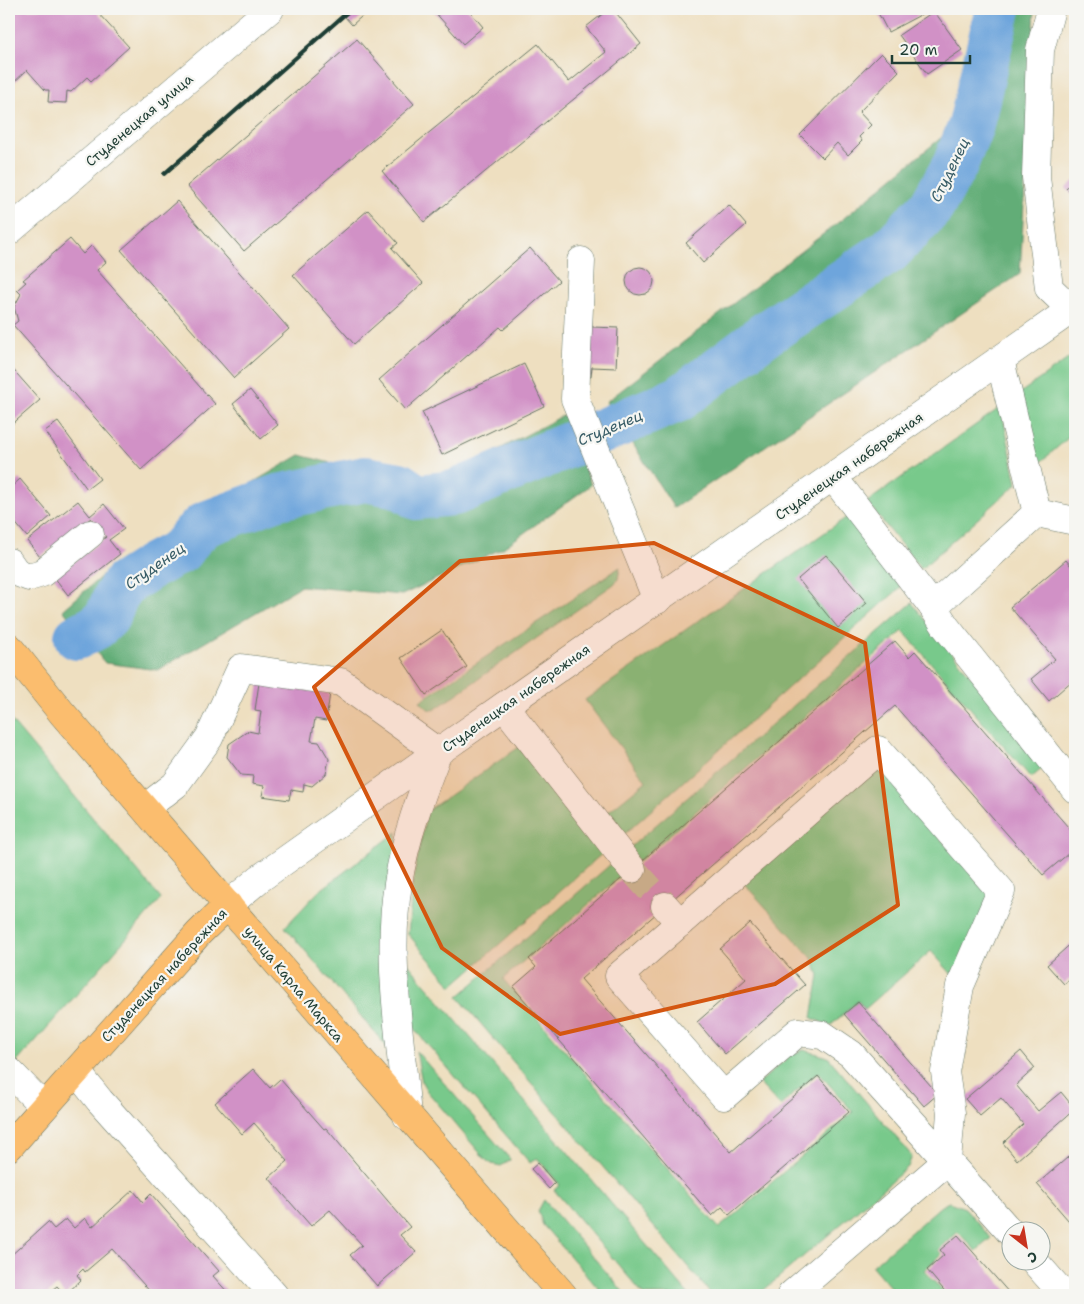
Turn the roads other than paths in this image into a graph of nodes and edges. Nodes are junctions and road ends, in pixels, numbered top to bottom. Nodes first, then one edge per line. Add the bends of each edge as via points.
1 (270, 9) edge
2 (1051, 9) edge
3 (9, 231) edge
4 (581, 261) dead end
5 (1074, 309) edge
6 (1000, 360) junction
7 (833, 477) junction
8 (1037, 513) junction
9 (1075, 521) edge
10 (90, 534) dead end
11 (9, 562) edge
12 (657, 600) junction
13 (934, 607) junction
14 (9, 648) edge
15 (504, 706) junction
16 (438, 752) junction
17 (1075, 789) edge
18 (145, 808) junction
19 (632, 869) tunnel mouth
20 (228, 905) junction
21 (9, 1071) edge
22 (76, 1072) junction
23 (44, 1107) junction
24 (407, 1116) junction
25 (9, 1147) edge
26 (947, 1161) junction
27 (1002, 1223) edge
28 (1044, 1272) edge
29 (274, 1295) edge
30 (563, 1295) edge
31 (791, 1295) edge
32 (1064, 1295) edge

1 - 3 street, Студенецкая улица
2 - 5 street via 1040,50 1036,177 1049,288
4 - 12 street via 574,399
5 - 6 street, Студенецкая набережная
6 - 7 street, Студенецкая набережная
6 - 8 street
7 - 12 street, Студенецкая набережная
7 - 13 street
8 - 9 street
8 - 13 street
10 - 11 street via 42,573 29,577 16,572
12 - 15 street, Студенецкая набережная
13 - 17 street via 946,627
14 - 18 main road, улица Карла Маркса
15 - 16 street, Студенецкая набережная
15 - 19 street
16 - 18 street via 341,682 241,668 208,738 175,785
16 - 20 street, Студенецкая набережная via 259,879
16 - 24 street via 417,807 398,885 394,957
18 - 20 main road, улица Карла Маркса
20 - 22 main road, Студенецкая набережная via 199,933
20 - 24 main road, улица Карла Маркса
21 - 23 street
22 - 23 main road, Студенецкая набережная
22 - 29 street
23 - 25 main road, Студенецкая набережная
24 - 30 main road, улица Карла Маркса
26 - 26 street via 852,1054 823,1035 798,1032 724,1096 619,976 672,915 878,750 1001,891 960,986 945,1072 951,1113
26 - 27 street
26 - 31 street
28 - 32 street

